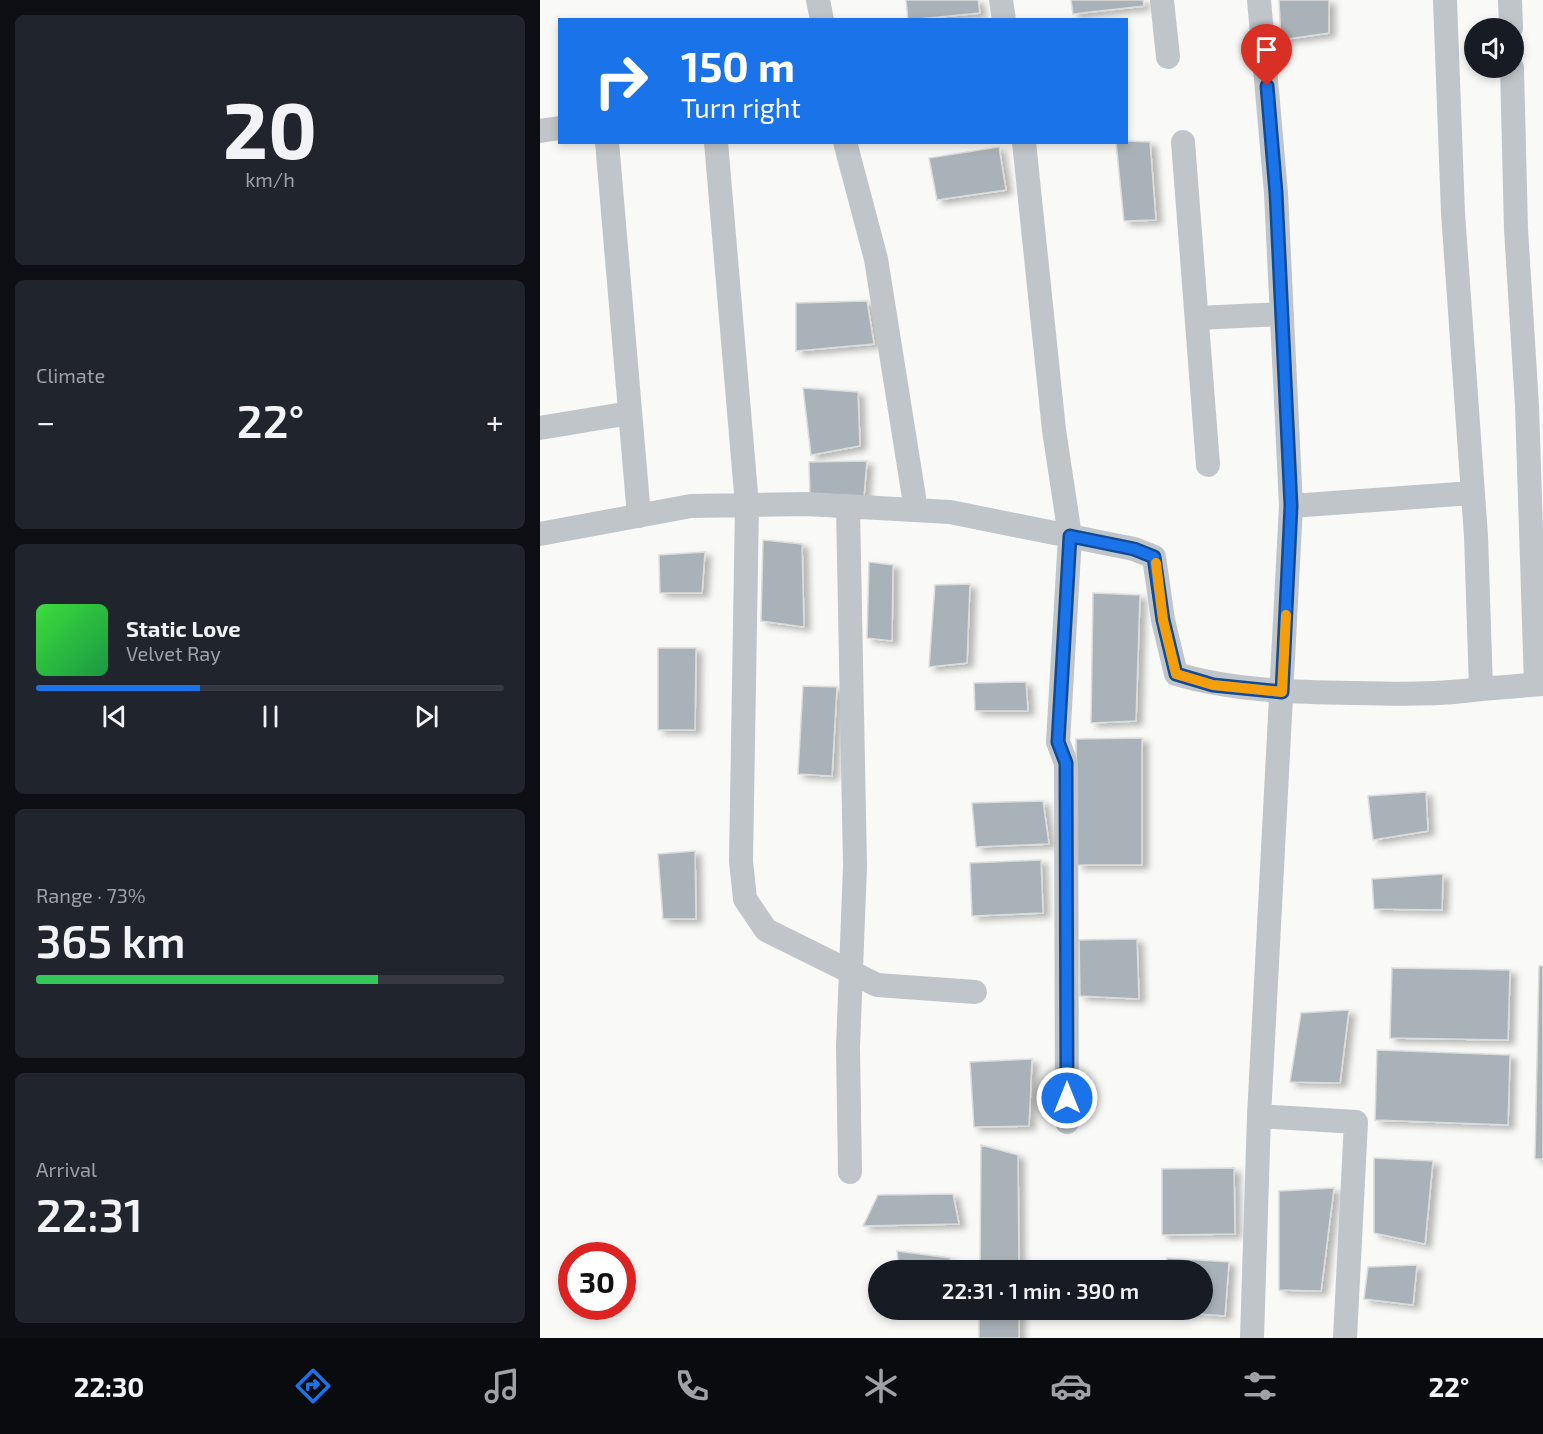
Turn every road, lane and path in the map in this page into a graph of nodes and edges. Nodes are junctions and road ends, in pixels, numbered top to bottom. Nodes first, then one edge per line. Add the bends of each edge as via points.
1 (818, 0) edge
2 (1001, 0) edge
3 (1162, 0) edge
4 (1259, 0) edge
5 (1445, 0) edge
6 (1510, 0) edge
7 (822, 18) edge
8 (1004, 18) edge
9 (1511, 18) edge
10 (1168, 57) dead end
11 (1512, 78) edge
12 (558, 128) edge
13 (540, 131) edge
14 (1183, 142) dead end
15 (607, 144) edge
16 (716, 144) edge
17 (846, 144) edge
18 (1024, 144) edge
19 (1282, 314) junction
20 (1197, 318) junction
21 (630, 413) junction
22 (540, 428) edge
23 (1208, 465) dead end
24 (1472, 493) junction
25 (747, 505) junction
26 (1291, 506) junction
27 (848, 507) junction
28 (916, 510) junction
29 (639, 516) junction
30 (540, 534) edge
31 (1070, 536) junction
32 (1540, 684) edge
33 (1481, 689) junction
34 (1282, 692) junction
35 (850, 971) junction
36 (975, 992) dead end
37 (1259, 1116) junction
38 (1067, 1122) dead end
39 (850, 1172) dead end
40 (1252, 1338) edge
41 (1345, 1338) edge

1 - 7 street
2 - 8 street
3 - 10 street
4 - 19 street
5 - 24 street via 1452,213
6 - 9 street
11 - 32 street via 1516,229
12 - 13 street
14 - 20 street
15 - 21 street
16 - 25 street
17 - 28 street via 876,259
18 - 31 street via 1054,430
19 - 20 street
19 - 26 street
20 - 23 street
21 - 22 street
21 - 29 street
24 - 26 street
24 - 33 street
25 - 27 street
25 - 29 street via 691,506
25 - 35 street via 741,861 745,899 766,930
26 - 34 street
27 - 28 street
27 - 35 street via 855,866
28 - 31 street
29 - 30 street
31 - 34 street via 1154,557 1176,674 1213,685
31 - 38 street via 1058,742 1066,763
32 - 33 street
33 - 34 street via 1440,694
34 - 37 street
35 - 36 street via 877,985
35 - 39 street
37 - 40 street
37 - 41 street via 1356,1122

